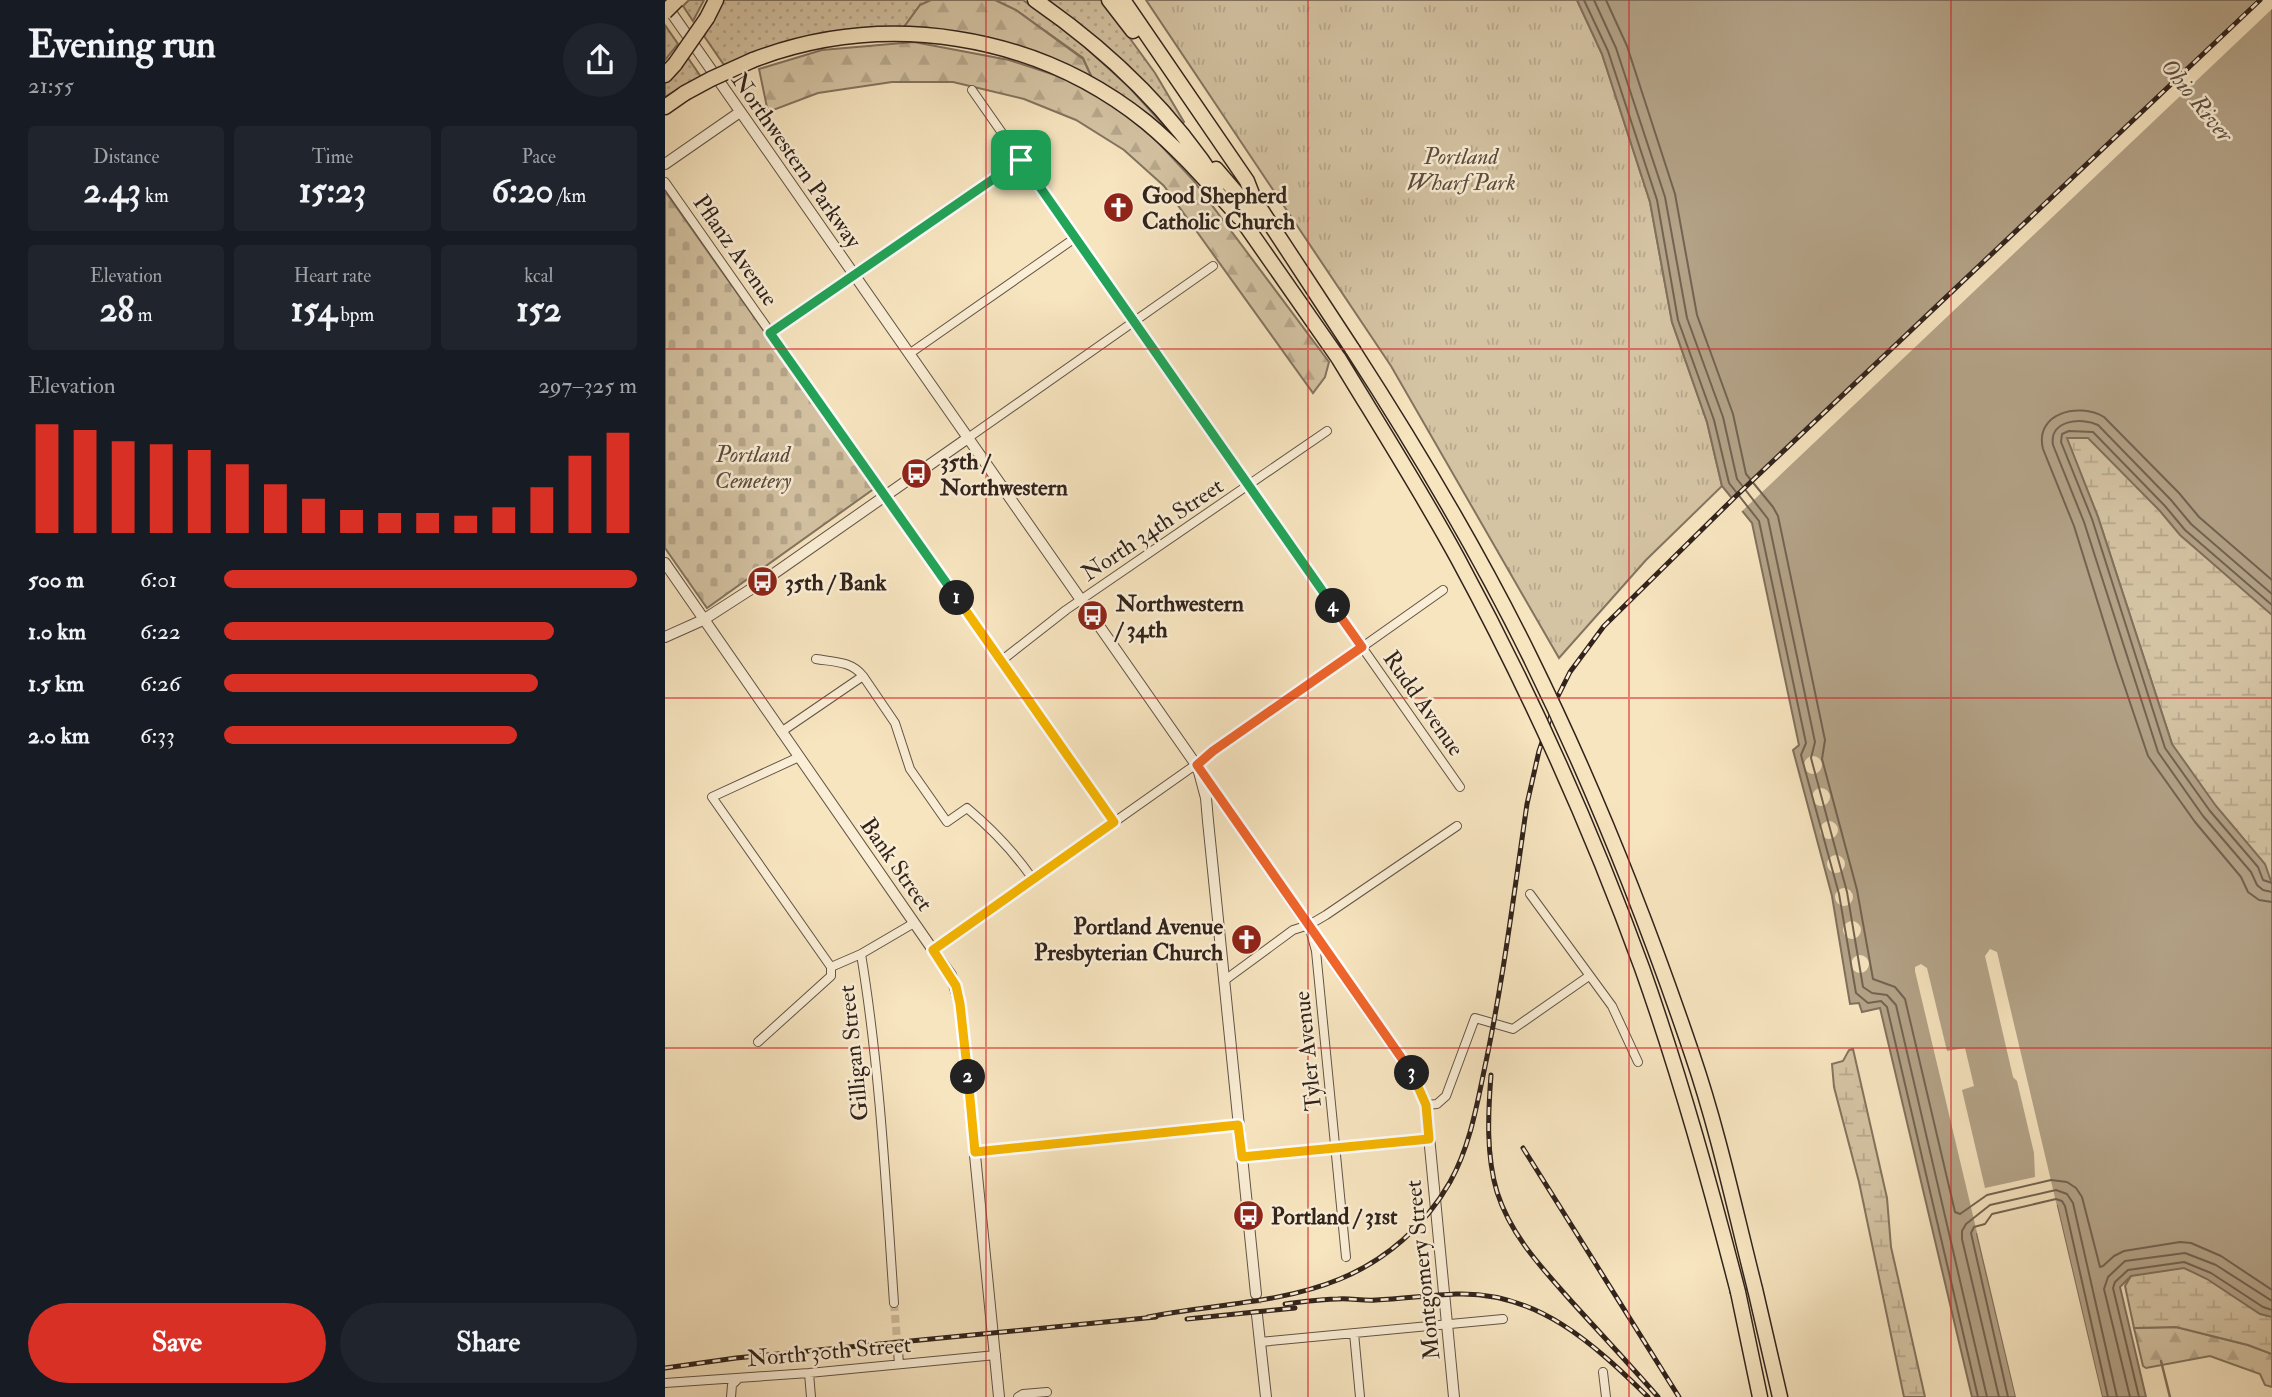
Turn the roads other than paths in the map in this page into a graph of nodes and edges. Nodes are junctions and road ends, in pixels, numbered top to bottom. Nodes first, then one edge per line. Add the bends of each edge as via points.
1 (677, 0) edge
2 (716, 0) edge
3 (1035, 0) edge
4 (1042, 0) edge
5 (1109, 0) edge
6 (1123, 0) edge
7 (665, 4) edge
8 (665, 12) edge
9 (665, 75) edge
10 (972, 90) dead end
11 (665, 107) edge
12 (740, 112) junction
13 (1021, 160) junction
14 (665, 164) edge
15 (665, 182) edge
16 (1254, 199) junction
17 (1239, 217) junction
18 (1075, 238) junction
19 (1293, 258) junction
20 (1213, 267) dead end
21 (855, 276) junction
22 (1134, 322) junction
23 (770, 333) junction
24 (909, 354) junction
25 (1327, 430) dead end
26 (968, 438) junction
27 (1249, 485) junction
28 (885, 496) junction
29 (665, 563) edge
30 (1443, 590) dead end
31 (1082, 600) junction
32 (703, 620) junction
33 (665, 637) edge
34 (1362, 647) junction
35 (816, 659) dead end
36 (1001, 661) junction
37 (863, 676) junction
38 (781, 732) junction
39 (799, 757) junction
40 (1197, 765) junction
41 (1459, 787) dead end
42 (1114, 822) junction
43 (1457, 826) dead end
44 (1032, 878) junction
45 (1530, 894) dead end
46 (914, 923) junction
47 (1309, 925) junction
48 (933, 950) junction
49 (861, 954) junction
50 (831, 967) junction
51 (1589, 976) junction
52 (1224, 980) junction
53 (758, 1042) dead end
54 (1638, 1062) dead end
55 (1426, 1105) junction
56 (1238, 1125) junction
57 (1429, 1139) junction
58 (1336, 1147) junction
59 (975, 1152) junction
60 (1242, 1157) junction
61 (1346, 1257) dead end
62 (1256, 1294) tunnel mouth
63 (894, 1303) tunnel mouth
64 (1257, 1315) tunnel mouth
65 (1503, 1320) dead end
66 (1447, 1325) junction
67 (1354, 1333) junction
68 (1260, 1342) junction
69 (898, 1351) tunnel mouth
70 (996, 1355) junction
71 (899, 1364) junction
72 (1603, 1372) dead end
73 (809, 1373) junction
74 (739, 1379) junction
75 (665, 1383) edge
76 (1047, 1392) dead end
77 (731, 1397) edge
78 (811, 1397) edge
79 (999, 1397) edge
80 (1019, 1397) edge
81 (1266, 1397) edge
82 (1360, 1397) edge
83 (1454, 1397) edge
84 (1606, 1397) edge
85 (1760, 1397) edge
86 (1780, 1397) edge

1 - 8 highway, bridge
2 - 9 highway, bridge
3 - 17 highway via 1096,47 1151,100 1206,165
4 - 19 highway via 1142,84
5 - 16 highway via 1239,186
6 - 16 highway via 1247,181
7 - 12 street, Northwestern Parkway
10 - 13 street, Rudd Avenue
11 - 17 highway, bridge via 723,73 812,42 880,34 942,36 1016,52 1083,80 1168,142
12 - 14 street
12 - 21 street, Northwestern Parkway
13 - 18 street, Rudd Avenue
13 - 21 street
15 - 23 street, Pflanz Avenue
16 - 19 highway
17 - 85 highway, bridge via 1339,359 1457,558 1576,803 1671,1055 1738,1292
18 - 22 street, Rudd Avenue
18 - 24 street
19 - 86 highway, bridge via 1439,491 1530,657 1609,832 1692,1055
20 - 22 street
21 - 23 street
21 - 24 street, Northwestern Parkway
22 - 26 street
22 - 27 street, Rudd Avenue
23 - 28 street, Pflanz Avenue
24 - 26 street, Northwestern Parkway
25 - 27 street, North 34th Street
26 - 28 street
26 - 31 street, Northwestern Parkway
27 - 31 street, North 34th Street
27 - 34 street, Rudd Avenue
28 - 32 street
28 - 36 street, Pflanz Avenue
29 - 32 street, Bank Street
30 - 34 street
31 - 36 street, North 34th Street
31 - 40 street, Northwestern Parkway
32 - 33 street
32 - 38 street, Bank Street
34 - 40 street
34 - 41 street, Rudd Avenue
35 - 37 street via 846,663
36 - 42 street, Pflanz Avenue
37 - 38 street
37 - 44 street via 894,723 910,769 947,822 967,808
38 - 39 street, Bank Street
39 - 46 street, Bank Street
39 - 50 street, Gilligan Street via 712,797
40 - 42 street
40 - 47 street, Northwestern Parkway
40 - 52 street via 1206,798
42 - 44 street
43 - 47 street
44 - 48 street
45 - 51 street
46 - 48 street, Bank Street
46 - 49 street
47 - 52 street via 1293,930
47 - 55 street, Northwestern Parkway via 1405,1062
47 - 58 street, Tyler Avenue via 1316,951
48 - 59 street, Bank Street via 951,975 960,1004
49 - 50 street, Gilligan Street
49 - 63 street, Gilligan Street
50 - 53 street via 831,976
51 - 54 street via 1612,1006
51 - 55 street via 1513,1029 1475,1018 1446,1096 1437,1104
52 - 56 street
55 - 57 street, Northwestern Parkway
56 - 59 street
56 - 60 street
57 - 58 street
57 - 66 street, Montgomery Street
58 - 60 street
58 - 61 street, Tyler Avenue
59 - 70 street, Bank Street
60 - 62 street
64 - 68 street
65 - 66 street
66 - 67 street
66 - 83 street, Montgomery Street
67 - 68 street
67 - 82 street
68 - 81 street
69 - 71 street
70 - 71 street, North 30th Street
70 - 79 street, Bank Street
71 - 73 street, North 30th Street
72 - 84 street
73 - 74 street, North 30th Street
73 - 78 street
74 - 75 street, North 30th Street
74 - 77 street via 732,1385
76 - 80 street

